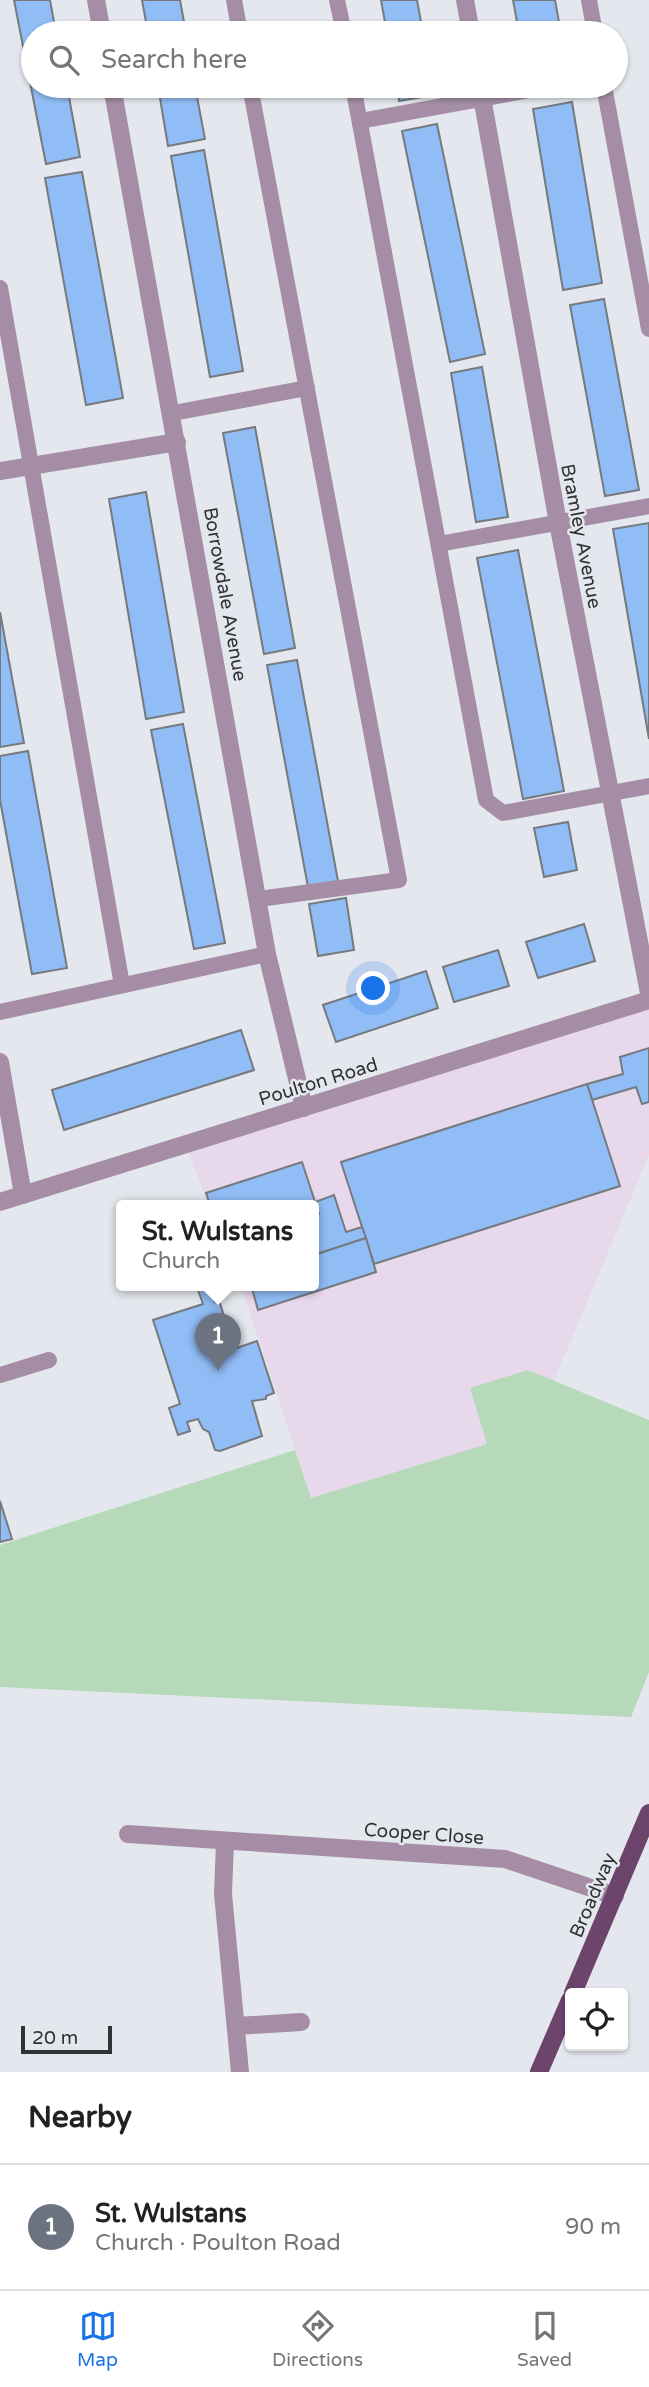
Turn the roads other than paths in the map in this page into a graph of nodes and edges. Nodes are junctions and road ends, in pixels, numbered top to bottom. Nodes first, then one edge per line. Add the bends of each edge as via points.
1 (96, 0) edge
2 (234, 0) edge
3 (337, 0) edge
4 (465, 0) edge
5 (589, 0) edge
6 (100, 21) edge
7 (238, 21) edge
8 (341, 21) edge
9 (469, 21) edge
10 (593, 21) edge
11 (114, 98) edge
12 (252, 98) edge
13 (355, 98) edge
14 (456, 98) edge
15 (482, 98) edge
16 (606, 98) edge
17 (360, 121) junction
18 (0, 288) edge
19 (649, 329) edge
20 (307, 387) junction
21 (173, 413) junction
22 (177, 442) junction
23 (33, 466) junction
24 (0, 471) edge
25 (649, 506) edge
26 (558, 523) junction
27 (439, 544) junction
28 (649, 786) edge
29 (611, 794) junction
30 (259, 899) junction
31 (267, 954) junction
32 (122, 985) junction
33 (649, 993) edge
34 (649, 1000) edge
35 (0, 1012) edge
36 (0, 1062) edge
37 (304, 1108) junction
38 (23, 1195) junction
39 (0, 1202) edge
40 (49, 1360) dead end
41 (0, 1375) edge
42 (649, 1813) edge
43 (128, 1835) dead end
44 (225, 1842) junction
45 (615, 1896) junction
46 (575, 1988) edge
47 (565, 2012) edge
48 (301, 2022) dead end
49 (237, 2026) junction
50 (240, 2072) edge
51 (539, 2072) edge

1 - 6 street
2 - 7 lane
3 - 8 lane
4 - 9 street
5 - 10 lane
11 - 21 street, Borrowdale Avenue
12 - 20 lane
13 - 17 lane
14 - 17 lane
15 - 26 street, Bramley Avenue
16 - 19 lane
17 - 27 lane
18 - 23 lane
20 - 21 lane
20 - 30 lane via 399,880
21 - 22 street, Borrowdale Avenue
22 - 23 street
22 - 30 street, Borrowdale Avenue
23 - 24 street
23 - 32 lane
25 - 26 lane
26 - 27 lane
26 - 29 street, Bramley Avenue
27 - 29 lane via 486,800 503,813
28 - 29 lane
29 - 33 street, Bramley Avenue
30 - 31 street, Borrowdale Avenue
31 - 32 lane
31 - 37 street, Borrowdale Avenue
32 - 35 lane
34 - 37 street, Poulton Road
36 - 38 street
37 - 38 street, Poulton Road
38 - 39 street, Poulton Road
40 - 41 lane
42 - 45 main road, Broadway
43 - 44 street, Cooper Close
44 - 45 street, Cooper Close via 505,1859
44 - 49 street via 223,1894
45 - 46 main road, Broadway
47 - 51 main road
48 - 49 street
49 - 50 street

